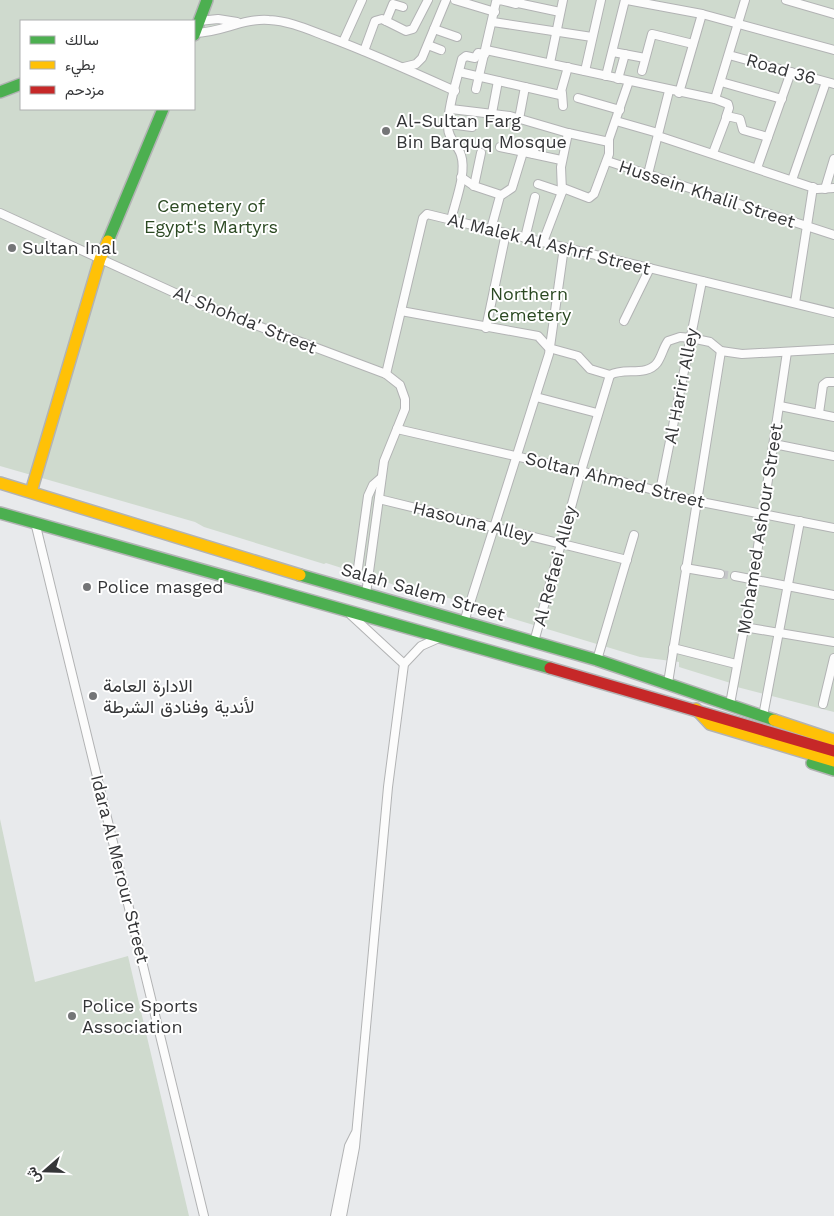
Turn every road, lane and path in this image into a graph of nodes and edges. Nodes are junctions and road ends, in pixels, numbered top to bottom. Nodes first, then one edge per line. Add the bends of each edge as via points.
1 (207, 0) edge
2 (362, 0) edge
3 (428, 0) edge
4 (446, 0) edge
5 (456, 0) edge
6 (563, 0) edge
7 (600, 0) edge
8 (626, 0) edge
9 (744, 0) edge
10 (786, 0) edge
11 (519, 2) edge
12 (403, 7) dead end
13 (495, 12) junction
14 (560, 12) junction
15 (702, 14) junction
16 (834, 14) edge
17 (386, 21) junction
18 (237, 22) junction
19 (493, 22) junction
20 (738, 23) junction
21 (195, 28) edge
22 (434, 29) junction
23 (557, 32) junction
24 (457, 37) dead end
25 (592, 38) junction
26 (343, 42) junction
27 (428, 44) junction
28 (693, 44) junction
29 (441, 50) dead end
30 (834, 50) edge
31 (364, 51) junction
32 (485, 52) junction
33 (613, 52) junction
34 (625, 54) junction
35 (729, 55) junction
36 (645, 58) junction
37 (550, 63) junction
38 (404, 67) junction
39 (568, 67) junction
40 (585, 71) junction
41 (642, 71) dead end
42 (459, 72) junction
43 (792, 72) junction
44 (606, 76) junction
45 (479, 77) junction
46 (618, 79) junction
47 (498, 81) junction
48 (629, 81) junction
49 (721, 82) junction
50 (830, 83) edge
51 (20, 84) edge
52 (525, 87) junction
53 (476, 89) dead end
54 (455, 91) junction
55 (669, 91) junction
56 (0, 92) edge
57 (562, 93) junction
58 (679, 93) junction
59 (578, 98) dead end
60 (715, 99) junction
61 (782, 99) junction
62 (563, 106) dead end
63 (163, 110) edge
64 (451, 110) junction
65 (620, 110) junction
66 (492, 113) junction
67 (726, 117) junction
68 (519, 118) junction
69 (616, 121) junction
70 (448, 124) junction
71 (472, 127) dead end
72 (568, 133) junction
73 (658, 135) junction
74 (768, 137) junction
75 (609, 142) junction
76 (536, 144) dead end
77 (500, 147) dead end
78 (523, 152) junction
79 (481, 153) dead end
80 (713, 153) junction
81 (532, 154) junction
82 (834, 159) edge
83 (561, 160) junction
84 (607, 161) junction
85 (757, 168) junction
86 (648, 174) junction
87 (461, 176) junction
88 (792, 180) junction
89 (538, 184) dead end
90 (474, 186) junction
91 (813, 187) junction
92 (830, 188) edge
93 (562, 190) junction
94 (501, 195) junction
95 (536, 197) dead end
96 (0, 213) edge
97 (451, 220) junction
98 (807, 226) junction
99 (491, 230) junction
100 (506, 233) junction
101 (834, 235) edge
102 (525, 238) junction
103 (543, 242) junction
104 (564, 247) junction
105 (100, 259) junction
106 (650, 268) junction
107 (702, 281) junction
108 (795, 303) junction
109 (401, 311) junction
110 (834, 313) edge
111 (624, 321) dead end
112 (486, 328) junction
113 (691, 338) junction
114 (549, 348) junction
115 (834, 349) edge
116 (721, 351) junction
117 (787, 352) junction
118 (386, 374) junction
119 (610, 375) junction
120 (834, 382) edge
121 (536, 397) junction
122 (780, 406) junction
123 (819, 412) junction
124 (597, 413) junction
125 (834, 417) edge
126 (397, 430) junction
127 (774, 444) junction
128 (517, 456) junction
129 (834, 456) edge
130 (580, 471) junction
131 (381, 478) junction
132 (0, 483) edge
133 (660, 491) junction
134 (30, 492) junction
135 (379, 498) junction
136 (696, 501) junction
137 (0, 513) edge
138 (762, 514) junction
139 (800, 521) junction
140 (35, 522) junction
141 (493, 528) junction
142 (834, 528) edge
143 (634, 536) dead end
144 (562, 544) junction
145 (626, 560) junction
146 (358, 568) dead end
147 (685, 568) junction
148 (720, 574) tunnel mouth
149 (735, 576) tunnel mouth
150 (752, 580) junction
151 (787, 586) junction
152 (366, 594) junction
153 (834, 595) edge
154 (344, 610) junction
155 (464, 622) junction
156 (744, 627) junction
157 (778, 632) junction
158 (443, 637) junction
159 (534, 642) junction
160 (834, 642) edge
161 (674, 648) junction
162 (597, 660) junction
163 (834, 660) edge
164 (404, 664) junction
165 (736, 664) junction
166 (668, 683) junction
167 (730, 704) junction
168 (823, 704) dead end
169 (696, 709) junction
170 (763, 716) junction
171 (834, 740) edge
172 (773, 742) junction
173 (834, 751) edge
174 (834, 761) edge
175 (834, 770) edge
176 (356, 1132) junction
177 (204, 1216) edge
178 (335, 1216) edge
179 (342, 1216) edge

1 - 21 main road
2 - 26 street
3 - 17 street via 413,29 406,30
4 - 22 street
5 - 13 street
6 - 14 street
7 - 25 street
8 - 15 street
8 - 33 street
9 - 20 street
10 - 16 street
11 - 13 street via 498,1
11 - 14 street
12 - 17 street via 393,4
13 - 19 street
14 - 23 street
15 - 20 street
15 - 28 street
17 - 31 street via 380,19 374,23
18 - 21 street via 218,19
18 - 21 street via 217,31
18 - 26 street via 285,22
19 - 23 street
19 - 32 street
20 - 30 street
20 - 35 street
22 - 24 street
22 - 27 street
23 - 25 street
23 - 37 street
25 - 40 street
26 - 31 street
27 - 29 street
27 - 38 street via 419,61
28 - 36 street via 652,34
28 - 58 street
31 - 38 street
32 - 37 street
32 - 42 street via 478,52 474,58 463,58
32 - 45 street
33 - 34 street
33 - 44 street
34 - 36 street
34 - 46 street
35 - 43 street, Road 36
35 - 49 street
36 - 41 street
37 - 39 street
38 - 54 street
39 - 40 street
39 - 57 street
40 - 44 street
42 - 45 street
42 - 54 street
43 - 50 street, Road 36
43 - 61 street
44 - 46 street
45 - 47 street
45 - 53 street
46 - 48 street
47 - 52 street
47 - 66 street
48 - 55 street
48 - 65 street
49 - 60 street
49 - 61 street
50 - 88 street
51 - 56 main road
52 - 57 street via 558,95
52 - 68 street
54 - 64 street
55 - 58 street
55 - 73 street
57 - 62 street
58 - 60 street
59 - 65 street
60 - 67 street via 728,104
61 - 74 street
63 - 105 main road
64 - 66 street
64 - 70 street
65 - 69 street
66 - 68 street
67 - 74 street via 740,119 745,131
67 - 80 street
68 - 72 street
69 - 73 street
69 - 75 street
70 - 71 street
70 - 87 street via 450,137 461,154
72 - 75 street
72 - 83 street
73 - 80 street
73 - 86 street
74 - 85 street
75 - 84 street
76 - 81 street
77 - 78 street
78 - 81 street
78 - 94 street via 512,188
79 - 90 street
80 - 85 street
81 - 83 street
82 - 92 street
83 - 93 street
84 - 86 street, Hussein Khalil Street
84 - 93 street via 592,196
85 - 88 street
86 - 98 street, Hussein Khalil Street
87 - 90 street
87 - 97 street
88 - 91 street
89 - 93 street
90 - 94 street
91 - 92 street
91 - 98 street
93 - 103 street
94 - 99 street
95 - 102 street
96 - 105 street, Al Shohda' Street
97 - 99 street, Al Malek Al Ashrf Street
97 - 109 street, Al Malek Al Ashrf Street via 424,215
98 - 101 street, Hussein Khalil Street
98 - 108 street
99 - 100 street, Al Malek Al Ashrf Street
100 - 102 street, Al Malek Al Ashrf Street
100 - 112 street
102 - 103 street, Al Malek Al Ashrf Street
103 - 104 street, Al Malek Al Ashrf Street
104 - 106 street, Al Malek Al Ashrf Street
104 - 114 street
105 - 118 street, Al Shohda' Street via 197,303
105 - 134 main road
106 - 107 street, Al Malek Al Ashrf Street
106 - 111 street
107 - 108 street, Al Malek Al Ashrf Street
107 - 113 street, Al Hariri Alley
108 - 110 street, Al Malek Al Ashrf Street
109 - 112 street
109 - 118 street, Al Malek Al Ashrf Street
112 - 114 street via 538,336
113 - 116 street via 710,342
113 - 119 street via 668,341 657,362 648,369
113 - 133 street, Al Hariri Alley
114 - 119 street via 578,356 590,369
114 - 121 street
115 - 117 street
116 - 117 street via 742,354
116 - 136 street
117 - 122 street, Mohamed Ashour Street
118 - 126 street, Al Shohda' Street via 400,385 406,399
119 - 124 street, Al Refaei Alley
120 - 123 street via 823,385
121 - 124 street
121 - 128 street
122 - 123 street
122 - 127 street, Mohamed Ashour Street
123 - 125 street
124 - 130 street, Al Refaei Alley
126 - 128 street, Soltan Ahmed Street
126 - 131 street, Al Shohda' Street via 389,444
127 - 129 street
127 - 138 street, Mohamed Ashour Street
128 - 130 street, Soltan Ahmed Street
128 - 141 street
130 - 133 street, Soltan Ahmed Street
130 - 144 street, Al Refaei Alley
131 - 135 street, Al Shohda' Street
131 - 146 street, Al Shohda' Street via 368,496
132 - 134 main road, Salah Salem Street
133 - 136 street, Soltan Ahmed Street
134 - 152 main road, Salah Salem Street
135 - 141 street, Hasouna Alley
135 - 152 street, Al Shohda' Street
136 - 138 street, Soltan Ahmed Street
136 - 147 street
137 - 140 main road
138 - 139 street, Soltan Ahmed Street
138 - 150 street, Mohamed Ashour Street
139 - 142 street, Soltan Ahmed Street
139 - 151 street
140 - 154 main road
140 - 177 street, Idara Al Merour Street
141 - 144 street, Hasouna Alley
141 - 155 street
143 - 145 street
144 - 145 street, Hasouna Alley
144 - 159 street, Al Refaei Alley
145 - 162 street
147 - 148 street
147 - 161 street
149 - 150 street
150 - 151 street
150 - 156 street, Mohamed Ashour Street
151 - 153 street
151 - 157 street
152 - 155 main road, Salah Salem Street
154 - 158 main road
154 - 164 street
155 - 159 main road, Salah Salem Street
156 - 157 street
156 - 165 street, Mohamed Ashour Street
157 - 160 street
157 - 170 street
158 - 164 street via 420,646
158 - 169 main road
159 - 162 main road, Salah Salem Street
161 - 165 street
161 - 166 street
162 - 166 main road, Salah Salem Street
163 - 168 street
164 - 176 street via 388,787
165 - 167 street, Mohamed Ashour Street
166 - 167 main road, Salah Salem Street
167 - 170 main road, Salah Salem Street
169 - 172 main road via 710,724
169 - 173 main road
170 - 171 main road, Salah Salem Street
172 - 174 main road
172 - 175 main road via 786,753
176 - 178 street via 349,1146
176 - 179 street

